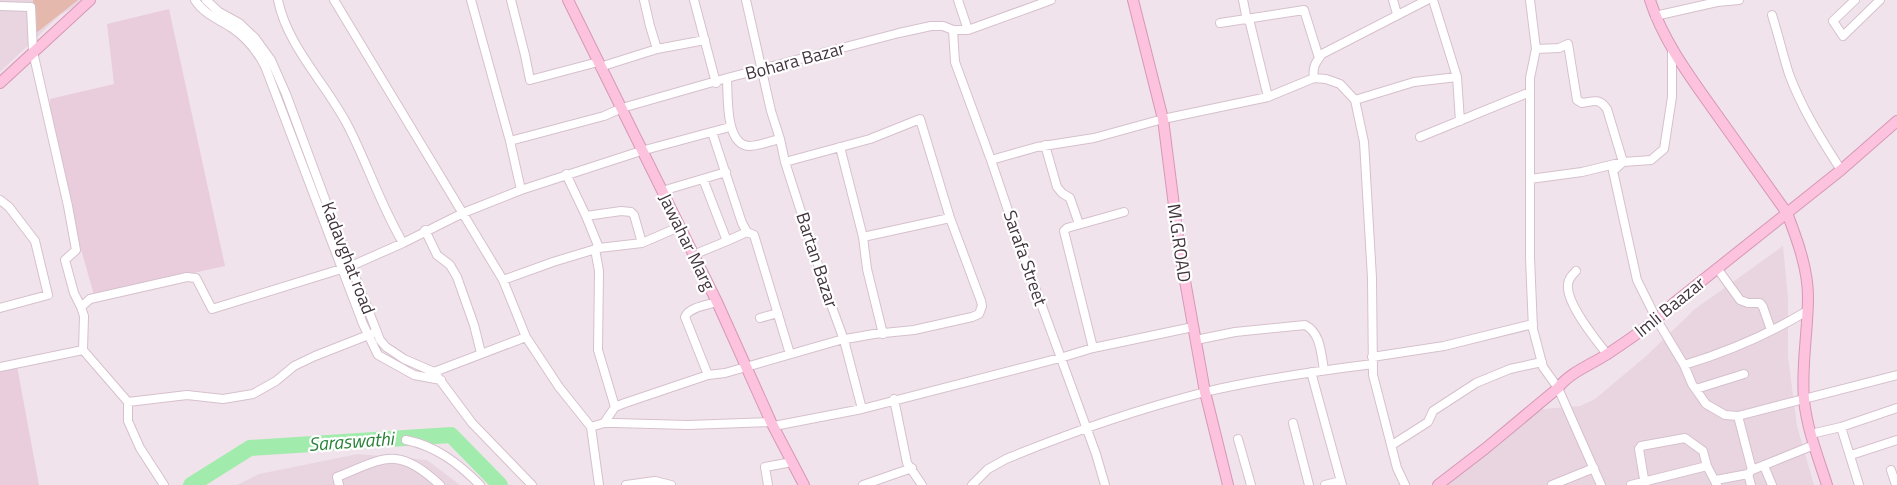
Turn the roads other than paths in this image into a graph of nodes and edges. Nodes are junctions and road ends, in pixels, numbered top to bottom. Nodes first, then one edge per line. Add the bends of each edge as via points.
1 (90, 0) edge
2 (195, 0) edge
3 (206, 0) edge
4 (278, 0) edge
5 (334, 0) edge
6 (471, 0) edge
7 (511, 0) edge
8 (568, 0) edge
9 (644, 0) edge
10 (694, 0) edge
11 (746, 0) edge
12 (958, 0) edge
13 (1051, 0) edge
14 (1133, 0) edge
15 (1243, 0) edge
16 (1393, 0) edge
17 (1427, 0) edge
18 (1433, 0) edge
19 (1530, 0) edge
20 (1650, 0) edge
21 (1739, 0) edge
22 (1855, 0) edge
23 (1880, 0) edge
24 (31, 3) edge
25 (0, 6) edge
26 (1397, 14) junction
27 (1772, 15) dead end
28 (1655, 16) junction
29 (1248, 19) junction
30 (1220, 23) dead end
31 (953, 30) junction
32 (968, 30) junction
33 (705, 40) junction
34 (1672, 46) junction
35 (1536, 49) junction
36 (657, 50) junction
37 (33, 52) junction
38 (1319, 58) junction
39 (599, 64) junction
40 (761, 69) junction
41 (1457, 77) junction
42 (727, 78) junction
43 (1314, 78) junction
44 (716, 82) junction
45 (0, 83) edge
46 (1530, 92) junction
47 (1268, 97) junction
48 (1355, 100) junction
49 (622, 108) junction
50 (1163, 119) junction
51 (1460, 121) junction
52 (1897, 121) edge
53 (730, 127) junction
54 (712, 132) junction
55 (1420, 137) dead end
56 (780, 139) junction
57 (510, 141) junction
58 (1045, 146) junction
59 (840, 147) junction
60 (641, 151) junction
61 (991, 160) junction
62 (785, 162) junction
63 (1623, 162) junction
64 (1841, 170) junction
65 (726, 172) junction
66 (566, 174) junction
67 (703, 179) junction
68 (1530, 179) junction
69 (521, 190) junction
70 (662, 190) junction
71 (0, 200) edge
72 (1124, 212) dead end
73 (462, 213) junction
74 (1787, 213) junction
75 (586, 216) junction
76 (950, 218) junction
77 (1079, 224) junction
78 (679, 227) junction
79 (425, 230) junction
80 (747, 232) junction
81 (863, 237) junction
82 (727, 241) junction
83 (403, 243) junction
84 (642, 243) junction
85 (597, 249) junction
86 (693, 255) junction
87 (347, 268) junction
88 (1717, 268) junction
89 (1576, 271) dead end
90 (503, 280) junction
91 (716, 302) junction
92 (82, 307) junction
93 (0, 308) edge
94 (1807, 311) junction
95 (778, 314) junction
96 (760, 318) dead end
97 (1657, 320) junction
98 (1533, 324) junction
99 (1193, 327) junction
100 (1771, 330) junction
101 (376, 331) junction
102 (883, 334) junction
103 (368, 336) junction
104 (526, 337) junction
105 (844, 340) junction
106 (1196, 340) junction
107 (1092, 348) junction
108 (83, 350) junction
109 (481, 353) junction
110 (790, 354) junction
111 (1606, 354) junction
112 (1060, 358) junction
113 (1372, 361) junction
114 (1542, 362) junction
115 (747, 366) junction
116 (1684, 366) junction
117 (0, 367) edge
118 (1324, 370) junction
119 (434, 372) junction
120 (1311, 372) junction
121 (1744, 374) dead end
122 (708, 375) junction
123 (1897, 375) edge
124 (441, 380) junction
125 (1558, 388) junction
126 (1696, 389) junction
127 (1205, 392) junction
128 (894, 399) junction
129 (1804, 399) junction
130 (128, 402) junction
131 (615, 408) junction
132 (1897, 408) edge
133 (862, 409) junction
134 (1738, 416) junction
135 (604, 423) junction
136 (1293, 423) dead end
137 (773, 424) junction
138 (1841, 427) junction
139 (591, 428) junction
140 (1087, 430) junction
141 (1811, 434) junction
142 (1238, 439) dead end
143 (406, 440) dead end
144 (1897, 440) edge
145 (1392, 445) junction
146 (1814, 445) junction
147 (1851, 455) junction
148 (792, 462) junction
149 (1707, 466) junction
150 (1764, 466) junction
151 (912, 468) junction
152 (1594, 468) junction
153 (1891, 470) dead end
154 (1750, 472) junction
155 (1716, 482) edge
156 (1342, 483) edge
157 (1645, 483) edge
158 (164, 485) edge
159 (339, 485) edge
160 (440, 485) edge
161 (480, 485) edge
162 (532, 485) edge
163 (599, 485) edge
164 (626, 485) edge
165 (671, 485) edge
166 (768, 485) edge
167 (804, 485) edge
168 (863, 485) edge
169 (922, 485) edge
170 (972, 485) edge
171 (1104, 485) edge
172 (1228, 485) edge
173 (1251, 485) edge
174 (1309, 485) edge
175 (1324, 485) edge
176 (1405, 485) edge
177 (1438, 485) edge
178 (1552, 485) edge
179 (1602, 485) edge
180 (1631, 485) edge
181 (1750, 485) edge
182 (1772, 485) edge
183 (1827, 485) edge
184 (1859, 485) edge
185 (1896, 485) edge

1 - 37 main road
2 - 87 street via 200,8 250,42 262,60 330,238
3 - 87 street, Kadavghat road via 239,23 271,60
4 - 83 street via 290,32 347,124 389,220
5 - 73 street
6 - 57 street
7 - 39 street via 530,80
8 - 39 main road, Jawahar Marg
9 - 36 street
10 - 33 street
11 - 40 street, Bartan Bazar
12 - 32 street
13 - 32 street, Bohara Bazar
14 - 50 main road, M.G.ROAD
15 - 29 street
16 - 26 street
17 - 26 street
18 - 41 street
19 - 35 street
20 - 28 main road
21 - 28 street
22 - 23 street via 1833,21 1843,36
24 - 25 street
24 - 37 street
26 - 38 street
27 - 64 street via 1789,74 1811,122
28 - 34 main road
29 - 30 street
29 - 38 street via 1304,10
29 - 47 street
31 - 32 street, Bohara Bazar
31 - 40 street, Bohara Bazar via 931,26
31 - 61 street, Sarafa Street via 955,62
33 - 36 street
33 - 44 street
34 - 63 street via 1672,97 1664,149 1651,160
34 - 74 main road
35 - 46 street
35 - 63 street via 1568,44 1577,100 1582,103 1602,102
36 - 39 street
37 - 45 main road
37 - 92 street via 76,250 65,260
38 - 43 street via 1314,64
39 - 49 main road, Jawahar Marg
40 - 42 street, Bohara Bazar
40 - 56 street, Bartan Bazar
41 - 48 street via 1414,82
41 - 51 street
42 - 44 street, Bohara Bazar
42 - 53 street
43 - 47 street
43 - 48 street via 1340,84
44 - 49 street, Bohara Bazar
46 - 51 street
46 - 68 street
47 - 50 street
48 - 113 street via 1364,142 1368,188
49 - 57 street, Bohara Bazar via 604,116
49 - 60 main road, Jawahar Marg
50 - 58 street via 1094,138
50 - 99 main road, M.G.ROAD
51 - 55 street
52 - 64 main road, Imli Baazar
53 - 54 street
53 - 56 street via 739,142 748,146
54 - 60 street
54 - 65 street
56 - 62 street, Bartan Bazar
57 - 69 street
58 - 61 street
58 - 77 street via 1057,187 1070,198
59 - 62 street
59 - 76 street via 920,119
59 - 81 street
60 - 66 street
60 - 70 main road, Jawahar Marg
61 - 112 street, Sarafa Street
62 - 105 street, Bartan Bazar
63 - 68 street
63 - 97 street via 1613,171 1637,280
64 - 74 main road, Imli Baazar
65 - 67 street
65 - 80 street
66 - 69 street
66 - 75 street
67 - 70 street
67 - 82 street
68 - 98 street
69 - 73 street
70 - 78 main road, Jawahar Marg
71 - 93 street via 9,206 35,241 48,295
72 - 77 street
73 - 79 street
73 - 90 street
74 - 88 main road, Imli Baazar
74 - 94 main road via 1806,276
75 - 84 street via 631,212
75 - 85 street
76 - 81 street
76 - 102 street via 981,301 979,314
77 - 107 street via 1065,229 1064,234
78 - 84 street
78 - 86 main road, Jawahar Marg
79 - 83 street
79 - 109 street via 437,255 450,265 457,277
80 - 82 street
80 - 95 street via 754,235
81 - 102 street via 867,269
82 - 86 street
83 - 87 street
84 - 85 street
85 - 90 street
85 - 131 street via 598,350
86 - 91 main road, Jawahar Marg
87 - 92 street via 212,309 196,278 188,277 90,299
87 - 101 street, Kadavghat road
87 - 103 street
88 - 97 main road, Imli Baazar
88 - 100 street via 1740,300 1760,303
89 - 111 street via 1568,284 1570,299
90 - 104 street
91 - 115 main road, Jawahar Marg
91 - 122 street via 691,310 685,317
92 - 108 street
94 - 100 street
94 - 129 main road
95 - 96 street
95 - 110 street
97 - 111 main road, Imli Baazar
97 - 116 street
98 - 113 street
98 - 114 street
99 - 106 main road, M.G.ROAD
99 - 107 street
100 - 116 street via 1721,354
101 - 103 street
101 - 119 street, Kadavghat road via 386,347
102 - 105 street
103 - 124 street via 378,355 389,362 414,375
103 - 130 street via 294,366 253,394 224,399 188,395
104 - 109 street
104 - 139 street
105 - 110 street
105 - 133 street, Bartan Bazar
106 - 118 street via 1235,332 1305,325 1317,338
106 - 127 main road, M.G.ROAD
107 - 112 street
108 - 117 street
108 - 130 street
109 - 119 street
110 - 115 street
111 - 125 main road, Imli Baazar via 1564,380
112 - 128 street
112 - 140 street, Sarafa Street
113 - 118 street
113 - 145 street
114 - 125 street
114 - 145 street via 1510,369 1476,383 1433,411 1428,422
115 - 122 street
115 - 137 main road, Jawahar Marg
116 - 126 street
118 - 120 street
119 - 124 street, Kadavghat road
120 - 127 street
120 - 156 street
121 - 126 street
122 - 131 street
123 - 129 street
124 - 162 street, Kadavghat road via 472,423
125 - 152 street
125 - 177 main road, Imli Baazar
126 - 134 street via 1706,404 1725,415
127 - 140 street
127 - 172 main road, M.G.ROAD
128 - 133 street
128 - 151 street via 907,463
129 - 134 street
129 - 141 main road
130 - 158 street via 128,421 140,448
131 - 135 street
132 - 138 street
133 - 137 street
134 - 154 street
135 - 137 street via 688,426
135 - 139 street
136 - 174 street
137 - 148 main road, Jawahar Marg
138 - 141 street
138 - 147 street
139 - 163 street
140 - 170 street via 1006,459 988,469
140 - 171 street, Sarafa Street
141 - 146 main road
142 - 173 street
143 - 161 street via 425,444 439,452
144 - 147 street
145 - 176 street via 1396,468
146 - 150 street
146 - 183 main road
147 - 184 street
148 - 166 street via 765,467
148 - 167 main road, Jawahar Marg
149 - 155 street
149 - 157 street
149 - 157 street via 1703,451 1685,438 1641,446 1638,449
150 - 154 street
150 - 182 street
151 - 168 street
151 - 169 street
152 - 178 street
152 - 179 street
153 - 185 street
154 - 155 street
154 - 181 street
156 - 175 street
157 - 180 street
159 - 160 street via 337,477 392,458 406,460 422,469
164 - 165 street via 655,481

